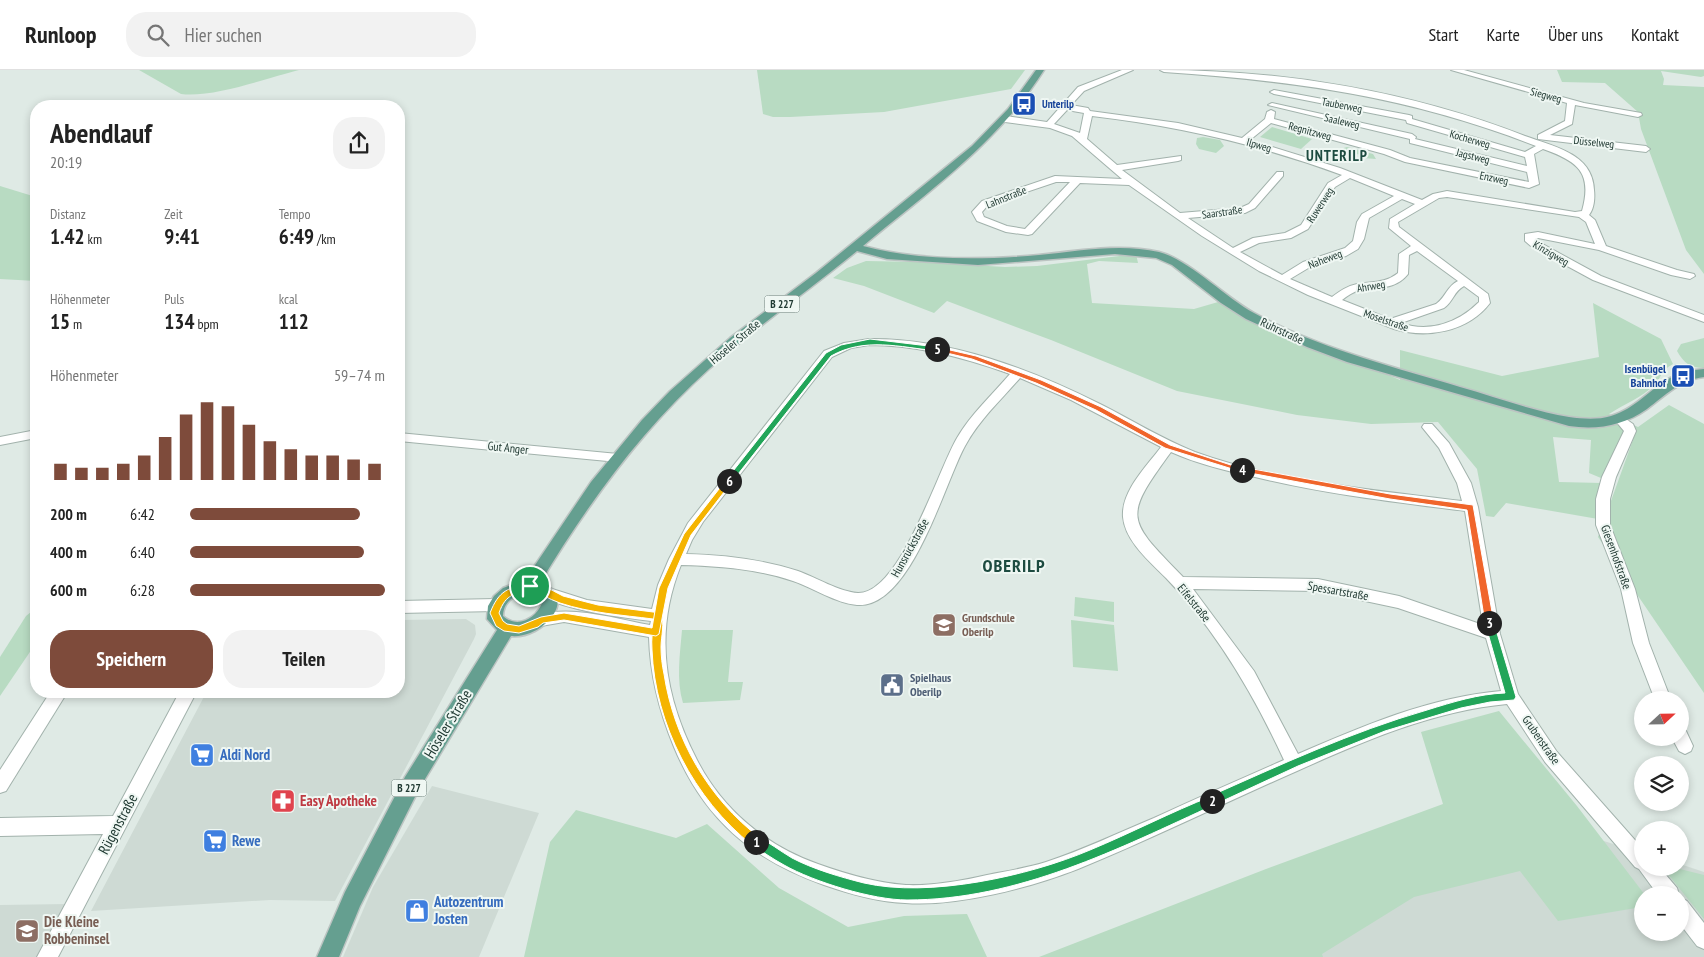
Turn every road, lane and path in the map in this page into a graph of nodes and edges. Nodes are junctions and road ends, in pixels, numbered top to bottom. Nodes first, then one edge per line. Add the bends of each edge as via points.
1 (1040, 70) edge
2 (1129, 70) edge
3 (1164, 70) edge
4 (1455, 70) edge
5 (1287, 80) junction
6 (1274, 92) junction
7 (1405, 102) junction
8 (1571, 102) junction
9 (1272, 105) junction
10 (1065, 107) junction
11 (1088, 113) junction
12 (1638, 115) dead end
13 (1005, 119) junction
14 (1410, 119) junction
15 (1268, 120) junction
16 (1048, 126) junction
17 (1083, 139) junction
18 (1244, 141) junction
19 (1412, 142) junction
20 (1543, 142) junction
21 (1646, 148) dead end
22 (1530, 156) junction
23 (1178, 158) dead end
24 (1408, 160) joint
25 (1115, 168) junction
26 (1532, 170) junction
27 (1280, 174) dead end
28 (1350, 175) junction
29 (1078, 179) junction
30 (1132, 182) junction
31 (1402, 195) junction
32 (1422, 204) junction
33 (1582, 215) junction
34 (1179, 216) junction
35 (1418, 246) junction
36 (856, 247) junction
37 (1602, 248) junction
38 (1234, 251) junction
39 (876, 253) junction
40 (831, 267) junction
41 (1690, 276) dead end
42 (1283, 279) junction
43 (1466, 281) junction
44 (1333, 301) junction
45 (1704, 319) edge
46 (1391, 323) junction
47 (1018, 373) junction
48 (1704, 373) edge
49 (1620, 418) junction
50 (1428, 427) dead end
51 (30, 435) edge
52 (405, 438) edge
53 (0, 441) edge
54 (1168, 447) junction
55 (618, 458) junction
56 (1471, 507) junction
57 (676, 560) junction
58 (1178, 583) junction
59 (530, 586) junction
60 (546, 592) junction
61 (496, 605) junction
62 (405, 607) edge
63 (541, 620) junction
64 (657, 624) junction
65 (507, 628) junction
66 (1492, 634) junction
67 (1660, 691) edge
68 (1511, 697) junction
69 (56, 698) edge
70 (185, 698) edge
71 (1294, 763) junction
72 (0, 785) edge
73 (117, 825) junction
74 (0, 827) edge
75 (1634, 852) edge
76 (1655, 876) edge
77 (1663, 886) edge
78 (1689, 920) edge
79 (1704, 939) edge
80 (47, 957) edge
81 (328, 957) edge

1 - 13 main road, Höseler Straße / B 227
2 - 10 street via 1080,89
3 - 5 street
4 - 8 street, Siegweg
5 - 6 street
5 - 7 street
6 - 9 street
6 - 14 street, Tauberweg
7 - 14 street
7 - 20 street
8 - 12 street, Siegweg
8 - 20 street via 1569,122
9 - 15 street
9 - 19 street, Saaleweg
10 - 11 street
10 - 16 street
11 - 17 street
11 - 18 street, Ilpweg via 1182,126
13 - 16 street, Moselstraße
13 - 36 main road, Höseler Straße / B 227 via 938,181
14 - 19 street
14 - 22 street, Kocherweg
15 - 18 street
15 - 24 street, Regnitzweg
16 - 17 street, Moselstraße via 1067,130
17 - 25 street, Moselstraße
18 - 28 street, Ilpweg
19 - 26 street, Jagstweg
20 - 21 street, Düsselweg
20 - 22 street via 1529,153
20 - 33 street via 1578,162 1587,176 1591,184 1589,203
22 - 26 street
23 - 25 street
24 - 26 street, Enzweg via 1529,185 1534,184
25 - 30 street, Moselstraße
27 - 34 street, Saarstraße via 1252,206 1242,211
28 - 31 street, Ilpweg
28 - 38 street, Ruwerweg via 1332,185 1305,227 1287,236 1256,240
29 - 29 street, Lahnstraße via 1028,232 1012,232 980,219 977,212 984,203 1055,179
29 - 30 street, Lahnstraße
30 - 34 street, Moselstraße
31 - 32 street, Ilpweg
31 - 42 street, Naheweg via 1362,220 1358,242 1352,248 1310,263
32 - 33 street, Moselstraße via 1447,194
32 - 35 street, Moselstraße via 1392,221 1394,228
33 - 37 street via 1590,220
34 - 38 street, Moselstraße
35 - 43 street, Moselstraße
35 - 44 street, Ahrweg via 1404,254 1403,274 1393,282 1351,289
36 - 39 main road, Ruhrstraße
36 - 40 main road, Höseler Straße / B 227
37 - 41 street, Kinzigweg
37 - 45 street, Kinzigweg via 1529,236 1536,245 1597,278
38 - 42 street, Moselstraße
39 - 40 main road
39 - 49 main road, Ruhrstraße via 978,262 1116,251 1158,254 1176,263 1250,316 1351,359 1559,420 1580,424 1604,423
40 - 55 main road, Höseler Straße / B 227 via 733,341 678,392
42 - 44 street, Moselstraße
43 - 46 street via 1454,287 1440,306
43 - 46 street, Moselstraße via 1484,296 1485,303 1477,312 1458,322 1421,331
44 - 46 street, Moselstraße
47 - 54 street via 1072,396
47 - 57 street via 950,351 902,344 870,341 838,348 828,354 688,534
47 - 57 street, Hunsrückstraße via 977,419 959,445 904,565 890,584 873,598 860,599 840,594 769,568 709,560
48 - 49 main road, Ruhrstraße via 1673,381
49 - 67 street, Giesenhofstraße via 1630,431 1609,477 1603,499 1603,525 1628,589 1642,643
50 - 56 street, Grubenstraße via 1453,462
51 - 53 street
52 - 55 street, Gut Anger
54 - 56 street via 1251,472
54 - 58 street, Eifelstraße via 1131,500 1130,518 1148,550
55 - 59 main road, Höseler Straße / B 227 via 570,522
56 - 66 street, Grubenstraße
57 - 64 street via 664,588
58 - 66 street, Spessartstraße via 1318,585 1399,602
58 - 71 street, Eifelstraße via 1250,676
59 - 60 main road
59 - 61 main road via 512,590
60 - 63 main road via 550,603
60 - 64 street via 560,599
61 - 62 street
61 - 65 main road via 496,619
63 - 64 street via 564,616
63 - 65 main road via 527,628
64 - 71 street via 657,657 664,699 690,766 710,795 734,824 768,850 790,863 864,888 907,895 969,889 1044,872 1090,856
65 - 81 main road, Höseler Straße / B 227 via 412,783 359,884
66 - 68 street, Grubenstraße
68 - 71 street via 1461,704 1407,719
68 - 75 street, Grubenstraße via 1550,757
69 - 72 street
70 - 73 street, Rügenstraße
73 - 74 street
73 - 80 street, Rügenstraße
76 - 77 street
78 - 79 street

